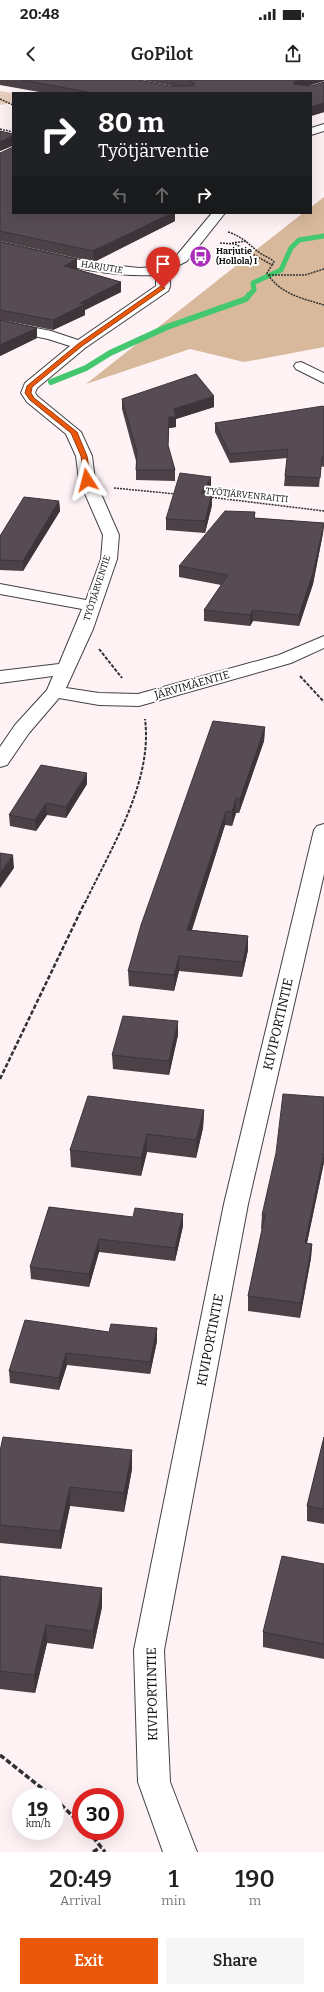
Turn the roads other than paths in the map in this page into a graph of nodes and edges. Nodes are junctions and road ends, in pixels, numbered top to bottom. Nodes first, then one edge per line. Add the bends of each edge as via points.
1 (324, 127) edge
2 (312, 132) edge
3 (218, 214) edge
4 (0, 246) edge
5 (158, 271) junction
6 (0, 325) edge
7 (80, 345) junction
8 (302, 366) dead end
9 (324, 379) edge
10 (0, 589) edge
11 (92, 606) junction
12 (324, 641) edge
13 (66, 669) junction
14 (0, 677) edge
15 (55, 692) junction
16 (0, 761) edge
17 (324, 830) edge
18 (180, 1852) edge

1 - 2 street
3 - 5 street via 182,258
4 - 5 street, HARJUTIE via 99,268
5 - 7 street, TYÖTJÄRVENTIE via 163,278 163,288
6 - 7 street via 50,335
7 - 11 street, TYÖTJÄRVENTIE via 30,386 28,393 73,432 84,456 87,480 111,535 108,559
8 - 9 street
10 - 11 street
11 - 13 street, TYÖTJÄRVENTIE
12 - 15 street, JÄRVIMÄENTIE via 285,659 139,700 99,699
13 - 14 street
13 - 15 street, TYÖTJÄRVENTIE
15 - 16 street, TYÖTJÄRVENTIE via 22,729
17 - 18 street, KIVIPORTINTIE via 236,1204 149,1650 154,1782

